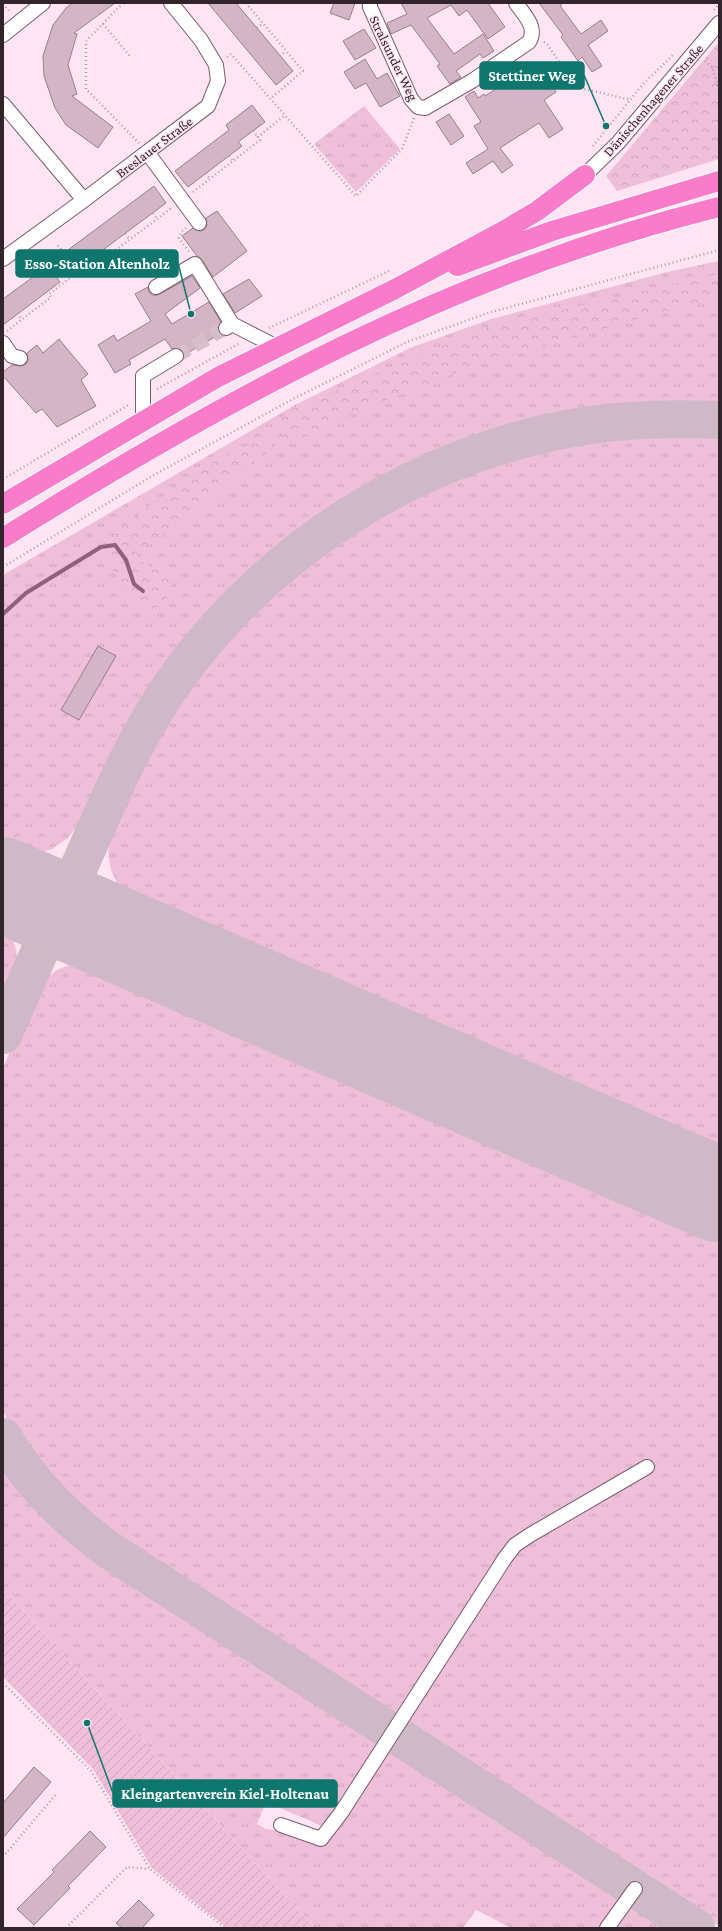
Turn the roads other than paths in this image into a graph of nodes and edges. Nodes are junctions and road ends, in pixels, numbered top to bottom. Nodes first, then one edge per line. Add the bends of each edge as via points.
1 (43, 3) edge
2 (171, 3) edge
3 (370, 3) edge
4 (516, 3) edge
5 (719, 23) edge
6 (3, 35) edge
7 (3, 104) edge
8 (147, 152) junction
9 (585, 175) joint
10 (719, 181) edge
11 (84, 200) junction
12 (719, 207) edge
13 (198, 222) road end
14 (3, 259) edge
15 (156, 287) dead end
16 (395, 289) junction
17 (3, 343) edge
18 (277, 347) junction
19 (176, 356) tunnel mouth
20 (20, 358) dead end
21 (143, 420) junction
22 (3, 504) edge
23 (3, 538) edge
24 (647, 1467) dead end
25 (280, 1825) dead end
26 (635, 1889) dead end
27 (607, 1928) edge

1 - 6 street
2 - 8 street, Breslauer Straße via 201,40 216,65 218,81 208,106
3 - 4 street, Stralsunder Weg via 411,99 418,107 425,108 472,81 529,42 533,35 532,27
5 - 9 street, Dänischenhagener Straße via 618,142
7 - 11 street
8 - 11 street, Breslauer Straße
8 - 13 street
9 - 16 highway via 537,211
10 - 16 highway via 552,231
11 - 14 street, Breslauer Straße
12 - 23 highway via 621,234 562,254 430,305 360,337 277,378 170,437
15 - 18 street via 195,264 229,326 255,335
16 - 18 highway
17 - 20 street via 12,356
18 - 21 highway
19 - 21 street via 143,376
21 - 22 highway
24 - 25 street via 516,1545 341,1813 321,1839
26 - 27 street

